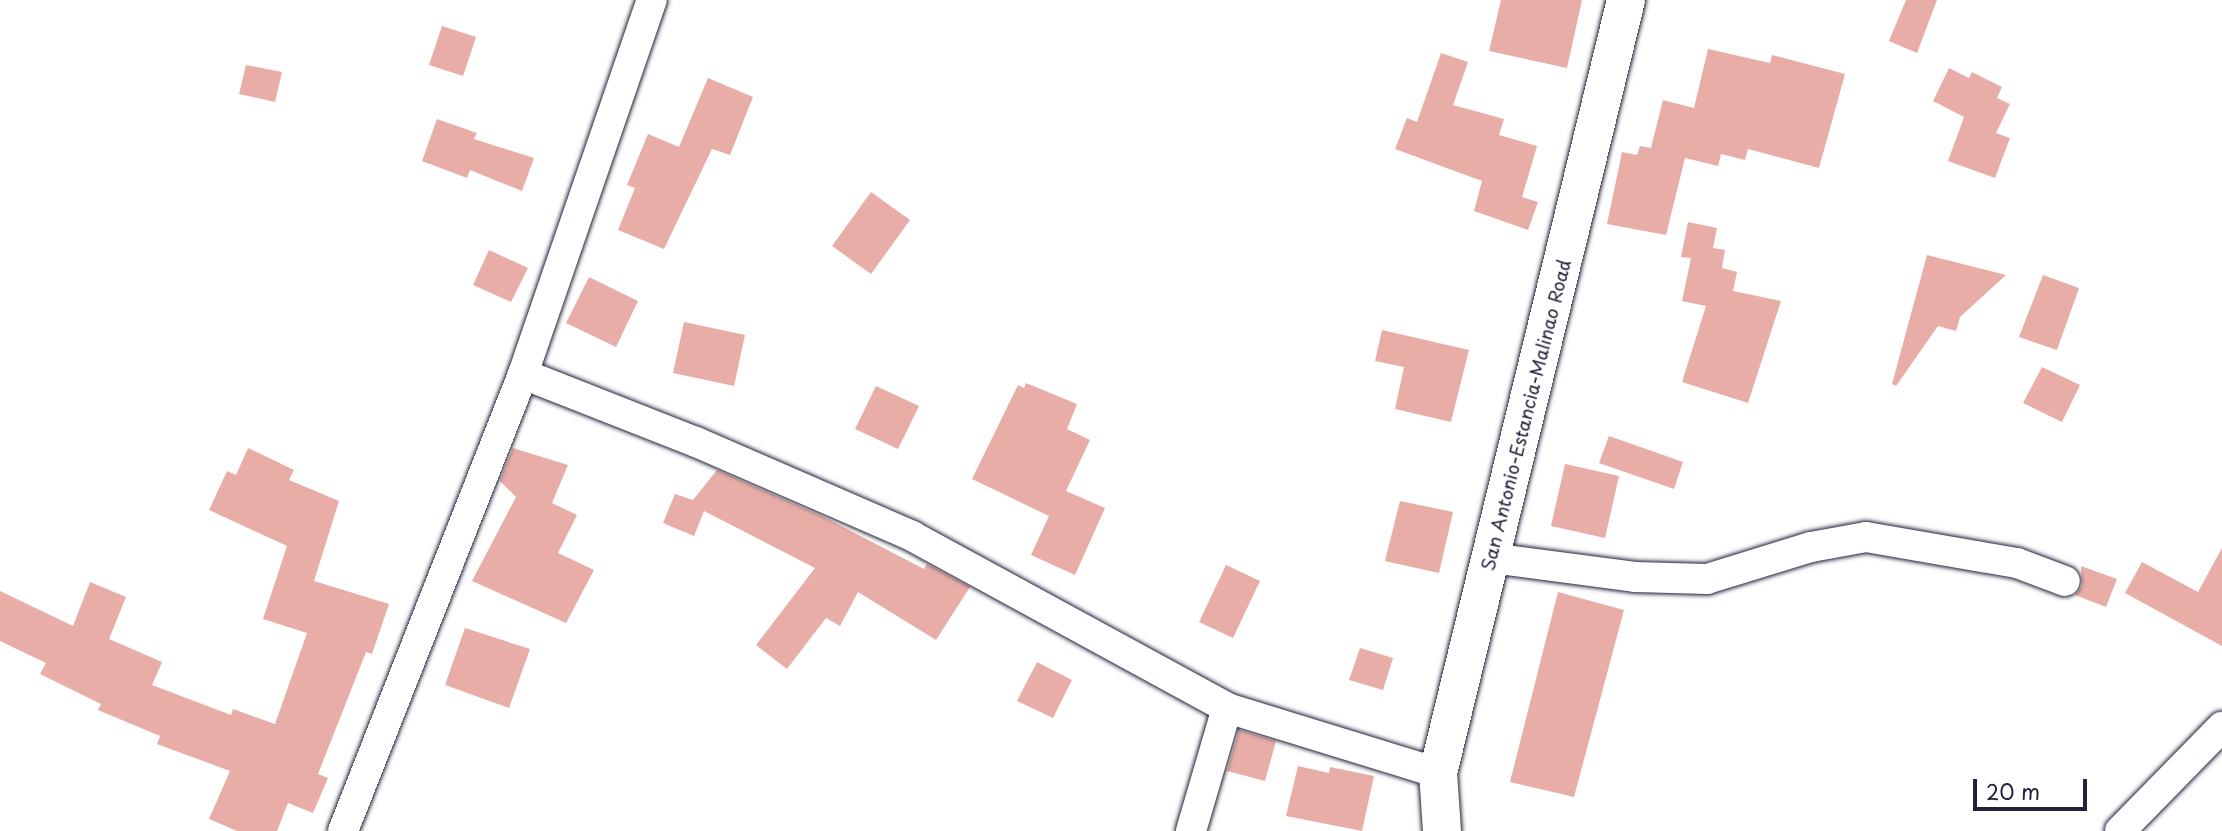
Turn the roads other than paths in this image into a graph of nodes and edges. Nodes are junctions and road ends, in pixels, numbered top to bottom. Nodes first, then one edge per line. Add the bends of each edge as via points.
1 (653, 0) edge
2 (1626, 0) edge
3 (523, 374) junction
4 (1491, 558) junction
5 (2065, 580) dead end
6 (1227, 708) junction
7 (2222, 727) edge
8 (1438, 773) junction
9 (343, 831) edge
10 (1191, 831) edge
11 (1442, 831) edge
12 (2120, 831) edge

1 - 3 street
2 - 4 street, San Antonio-Estancia-Malinao Road
3 - 6 street via 696,442 912,536
3 - 9 street
4 - 5 street via 1636,576 1707,579 1811,547 1866,537 2017,563
4 - 8 street, San Antonio-Estancia-Malinao Road
6 - 8 street
6 - 10 street
7 - 12 street
8 - 11 street, San Antonio-Estancia-Malinao Road

